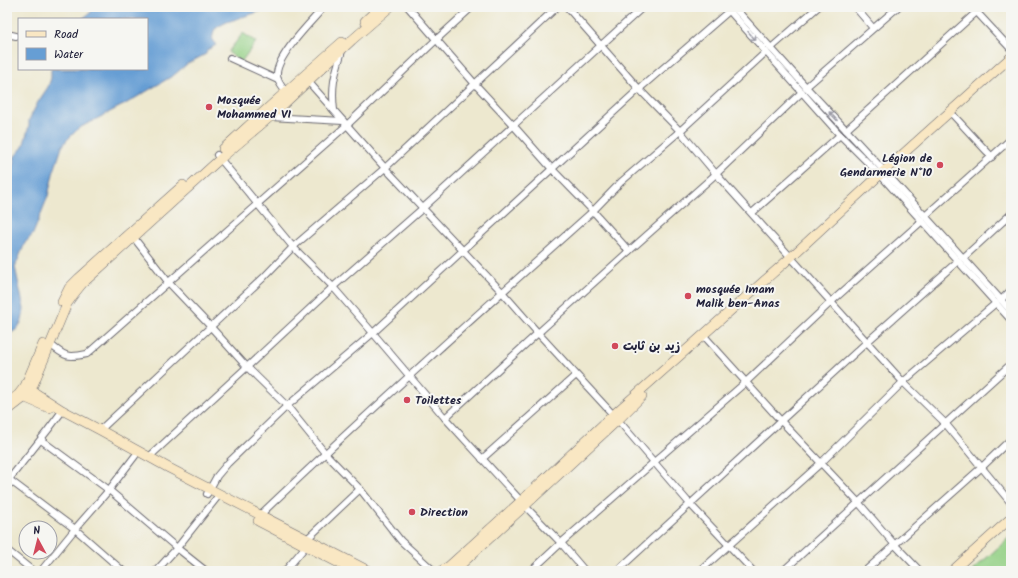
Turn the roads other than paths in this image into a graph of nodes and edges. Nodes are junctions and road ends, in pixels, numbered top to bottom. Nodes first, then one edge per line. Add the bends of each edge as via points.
1 (324, 7) edge
2 (386, 7) edge
3 (408, 7) edge
4 (472, 7) edge
5 (557, 7) edge
6 (567, 7) edge
7 (643, 7) edge
8 (818, 7) edge
9 (855, 7) edge
10 (898, 7) edge
11 (982, 7) edge
12 (730, 8) edge
13 (974, 10) edge
14 (874, 28) junction
15 (7, 34) edge
16 (16, 36) dead end
17 (437, 39) junction
18 (601, 45) junction
19 (343, 49) junction
20 (768, 50) junction
21 (1011, 50) edge
22 (1011, 57) edge
23 (230, 58) dead end
24 (1011, 63) edge
25 (306, 79) junction
26 (278, 80) junction
27 (475, 84) junction
28 (639, 89) junction
29 (804, 90) junction
30 (286, 92) junction
31 (334, 110) junction
32 (954, 115) junction
33 (270, 117) junction
34 (345, 123) junction
35 (513, 125) junction
36 (846, 130) junction
37 (680, 131) junction
38 (840, 135) junction
39 (1011, 139) edge
40 (218, 157) junction
41 (992, 158) junction
42 (385, 168) junction
43 (552, 169) junction
44 (716, 174) junction
45 (884, 175) junction
46 (258, 204) junction
47 (423, 208) junction
48 (593, 211) junction
49 (752, 213) junction
50 (1011, 214) edge
51 (924, 219) junction
52 (134, 238) junction
53 (294, 247) junction
54 (462, 250) junction
55 (629, 251) junction
56 (792, 259) junction
57 (960, 259) junction
58 (169, 283) junction
59 (333, 287) junction
60 (1011, 290) edge
61 (502, 292) junction
62 (831, 302) junction
63 (998, 302) junction
64 (1011, 311) edge
65 (1011, 320) edge
66 (210, 326) junction
67 (373, 333) junction
68 (538, 333) junction
69 (706, 338) junction
70 (867, 342) junction
71 (50, 344) junction
72 (1011, 364) edge
73 (247, 367) junction
74 (576, 375) junction
75 (410, 376) junction
76 (746, 382) junction
77 (903, 382) junction
78 (25, 392) junction
79 (7, 403) edge
80 (287, 406) junction
81 (7, 410) edge
82 (60, 414) junction
83 (445, 418) junction
84 (615, 418) junction
85 (781, 421) junction
86 (945, 423) junction
87 (100, 430) junction
88 (1011, 439) edge
89 (41, 440) junction
90 (325, 453) junction
91 (135, 456) junction
92 (148, 457) junction
93 (482, 460) junction
94 (654, 463) junction
95 (821, 463) junction
96 (982, 467) junction
97 (8, 480) edge
98 (360, 489) junction
99 (109, 490) junction
100 (213, 494) junction
101 (858, 502) junction
102 (1011, 503) edge
103 (523, 504) junction
104 (690, 504) junction
105 (260, 515) junction
106 (1011, 518) edge
107 (1011, 526) edge
108 (75, 529) junction
109 (306, 543) junction
110 (561, 543) junction
111 (728, 545) junction
112 (895, 545) junction
113 (177, 548) junction
114 (7, 550) edge
115 (33, 571) edge
116 (41, 571) edge
117 (123, 571) edge
118 (156, 571) edge
119 (206, 571) edge
120 (285, 571) edge
121 (354, 571) edge
122 (368, 571) edge
123 (434, 571) edge
124 (441, 571) edge
125 (454, 571) edge
126 (531, 571) edge
127 (585, 571) edge
128 (617, 571) edge
129 (700, 571) edge
130 (753, 571) edge
131 (783, 571) edge
132 (865, 571) edge
133 (920, 571) edge
134 (952, 571) edge
135 (960, 571) edge

1 - 26 street via 284,56 277,70
2 - 19 street
2 - 25 street via 351,34
3 - 17 street
4 - 17 street
5 - 27 street
6 - 18 street
7 - 18 street
8 - 20 street
9 - 14 street
10 - 14 street
11 - 13 street
12 - 20 street
12 - 28 street
13 - 21 street
13 - 36 street
14 - 29 street
15 - 16 street
17 - 27 street
17 - 34 street
18 - 28 street
18 - 35 street
19 - 25 street
19 - 31 street via 333,83
20 - 29 street
20 - 37 street
22 - 45 street
23 - 26 street
24 - 32 street
25 - 30 street
25 - 31 street
25 - 33 street
26 - 30 street
27 - 35 street
27 - 42 street
28 - 37 street
28 - 43 street
36 -> 29 street
29 - 38 street
29 - 44 street
30 - 40 street
31 - 34 street
32 - 41 street
32 - 45 street
33 - 34 street
33 - 40 street
34 - 42 street
34 - 46 street
35 - 43 street
35 - 47 street
36 - 45 street
37 - 44 street
37 - 48 street via 621,182
38 - 45 street
38 - 49 street
39 - 41 street
40 - 46 street
40 - 52 street
40 - 78 street via 70,288
41 - 51 street
42 - 47 street
42 - 53 street
43 - 48 street
43 - 54 street
44 - 49 street
44 - 55 street
45 - 51 street
45 - 56 street
46 - 53 street
46 - 58 street
47 - 54 street
47 - 59 street
48 - 55 street
48 - 61 street
49 - 56 street
50 - 57 street
51 - 57 street
51 - 62 street
52 - 58 street
52 - 71 street via 74,294
53 - 59 street
53 - 66 street
54 - 61 street
54 - 67 street
55 - 68 street
56 - 62 street
56 - 69 street
56 - 84 street
57 - 63 street
57 - 70 street
58 - 66 street
58 - 71 street via 87,354 68,356
59 - 67 street
59 - 73 street
60 - 63 street
61 - 68 street
61 - 75 street
62 - 70 street
62 - 76 street
63 - 64 street
63 - 65 street
63 - 77 street
66 - 73 street
66 - 87 street
67 - 75 street
67 - 80 street
68 - 74 street
68 - 83 street
69 - 76 street
69 - 84 street
70 - 77 street
70 - 85 street
71 - 78 street
72 - 86 street
73 - 80 street
73 - 92 street
74 - 84 street
74 - 93 street
75 - 83 street
75 - 90 street
76 - 85 street
76 - 94 street
77 - 86 street
77 - 95 street
78 - 79 street
78 - 81 street
78 - 82 street
78 - 87 street
80 - 90 street
80 - 100 street via 217,476
82 - 89 street
82 - 91 street
83 - 93 street
84 - 94 street
84 - 103 street
85 - 95 street
85 - 104 street
86 - 96 street
86 - 101 street
87 - 92 street
88 - 96 street
89 - 97 street
89 - 99 street
90 - 98 street
90 - 105 street
91 - 99 street
91 - 100 street
92 - 100 street
93 - 103 street
94 - 104 street
94 - 110 street
95 - 101 street
95 - 111 street
96 - 102 street
96 - 112 street
97 - 108 street
98 - 109 street
98 - 123 street via 401,541
99 - 108 street
99 - 113 street
100 - 105 street
100 - 109 street
100 - 113 street
101 - 112 street
101 - 131 street
103 - 110 street
103 - 124 street
103 - 125 street
104 - 111 street
104 - 128 street
105 - 109 street
106 - 134 street
107 - 135 street
108 - 116 street
108 - 117 street
109 - 120 street
109 - 121 street
109 - 122 street
110 - 126 street
110 - 127 street
111 - 129 street
111 - 130 street
112 - 132 street
112 - 133 street
113 - 118 street
113 - 119 street
114 - 115 street

